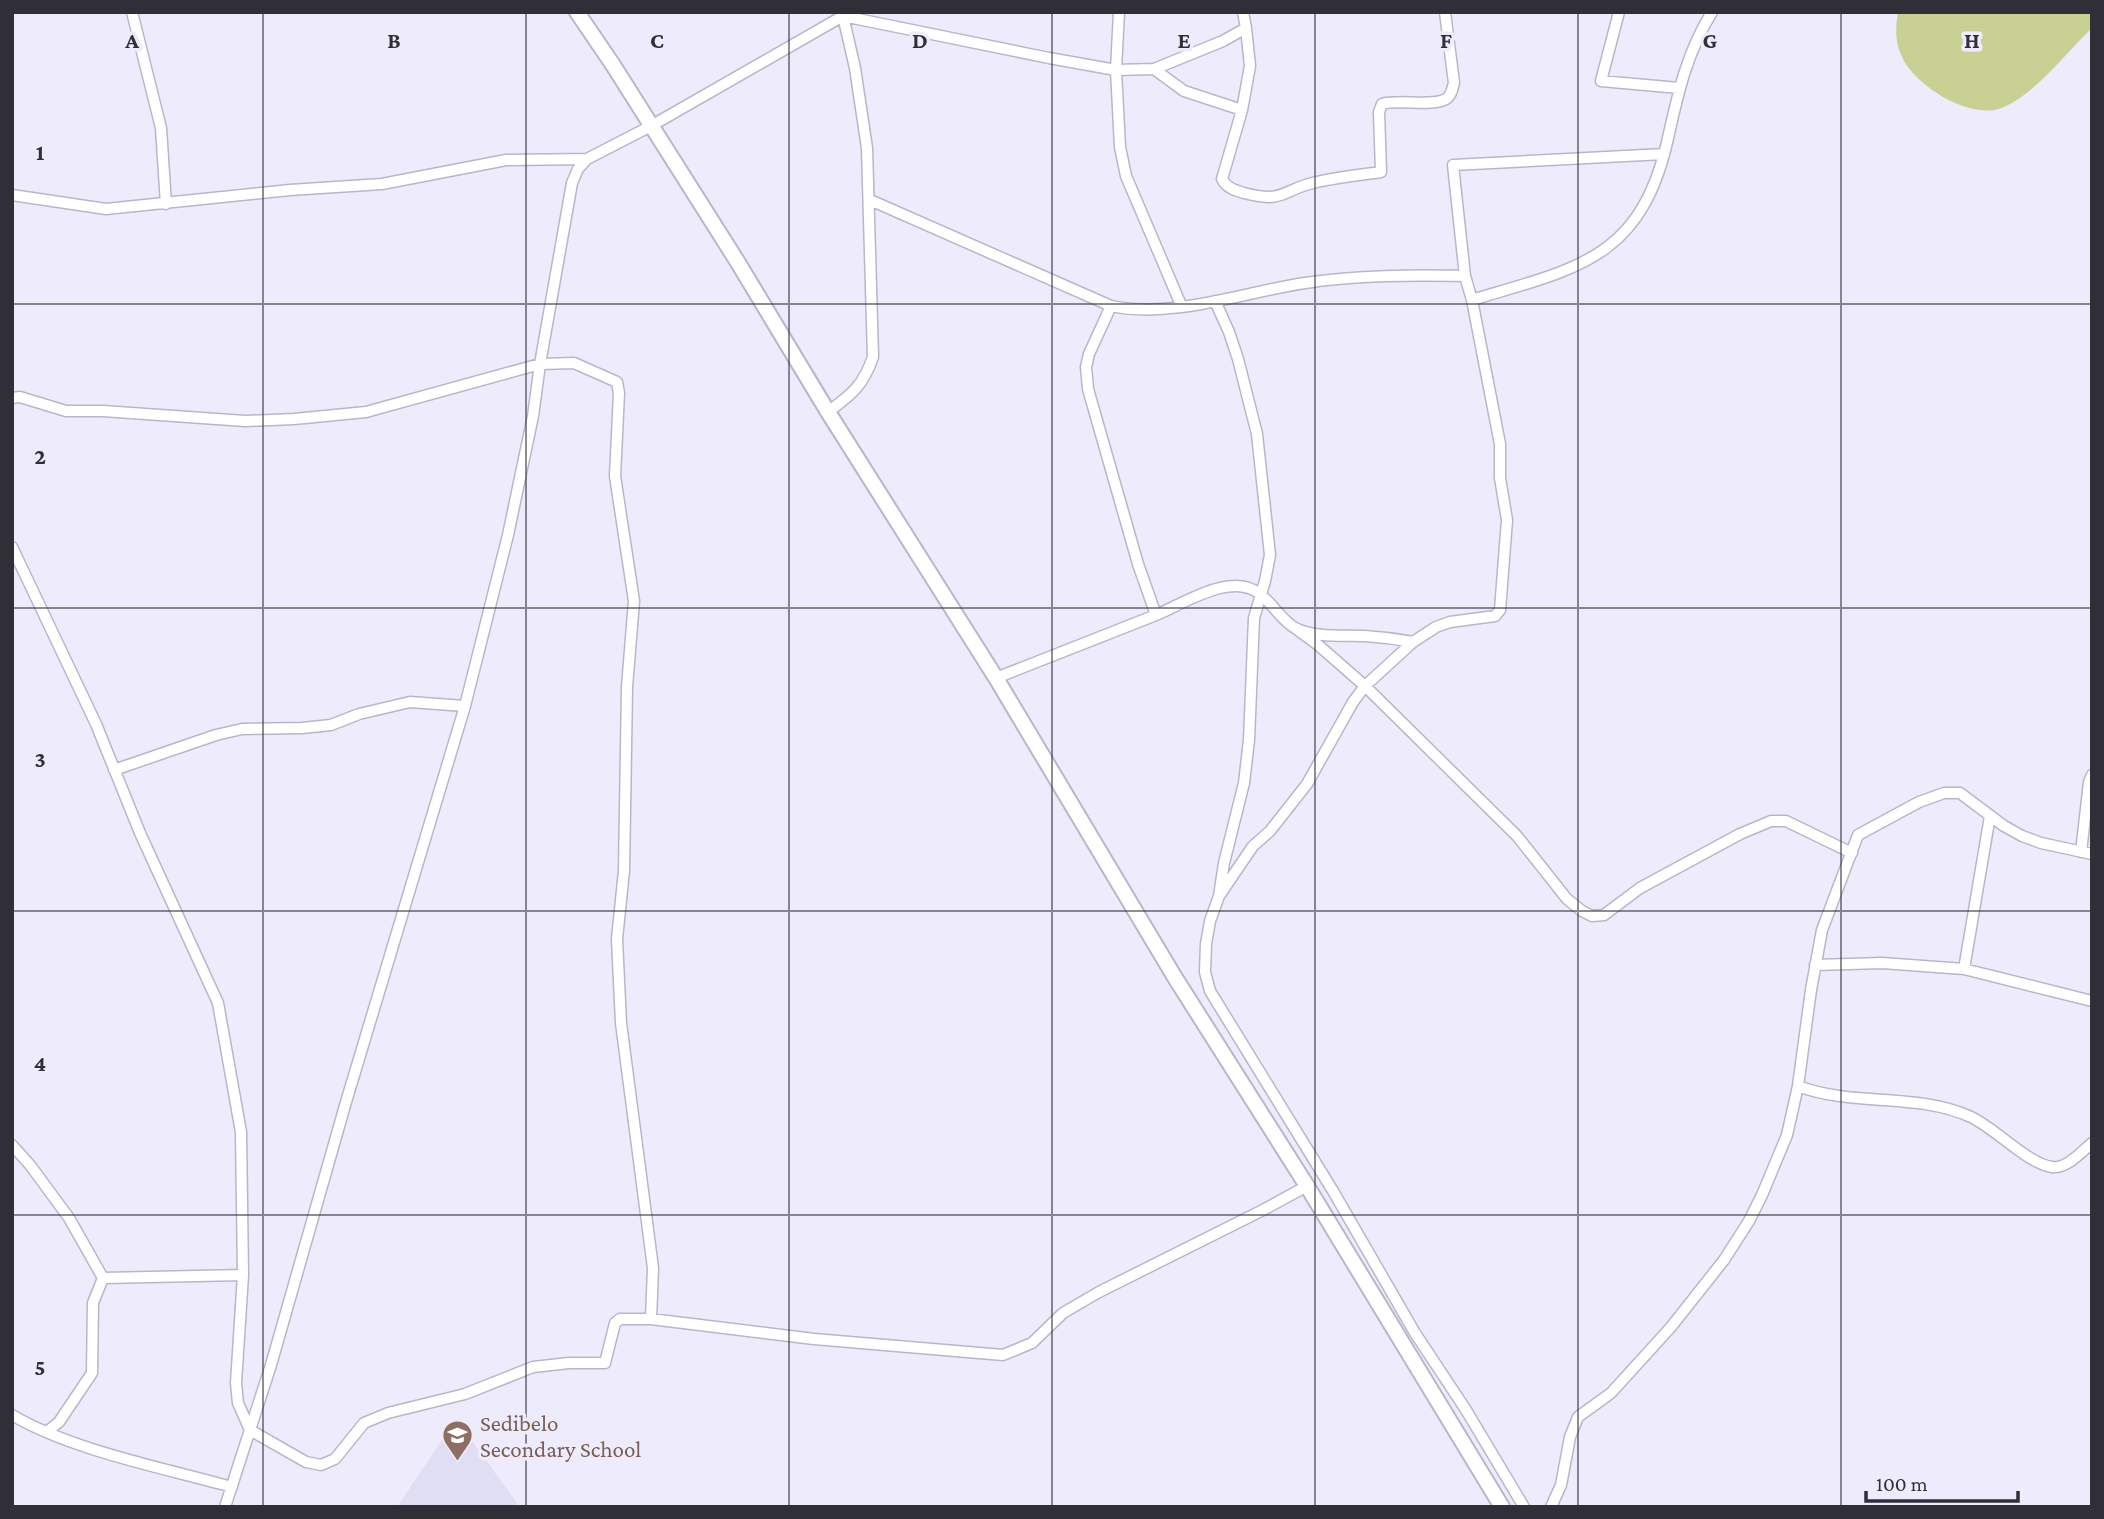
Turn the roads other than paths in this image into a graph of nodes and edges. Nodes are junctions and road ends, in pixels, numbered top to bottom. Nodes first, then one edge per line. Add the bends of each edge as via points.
1 (131, 12) edge
2 (577, 12) edge
3 (1119, 12) edge
4 (1244, 12) edge
5 (1445, 12) edge
6 (1619, 12) edge
7 (1712, 12) edge
8 (843, 16) junction
9 (1246, 28) junction
10 (1154, 69) junction
11 (1116, 70) junction
12 (1679, 88) junction
13 (1242, 110) junction
14 (651, 126) junction
15 (1664, 154) junction
16 (587, 159) junction
17 (12, 195) edge
18 (870, 200) junction
19 (166, 204) junction
20 (1465, 276) junction
21 (1472, 300) junction
22 (1214, 301) junction
23 (1181, 305) junction
24 (1111, 306) junction
25 (540, 364) junction
26 (12, 398) edge
27 (828, 412) junction
28 (12, 547) edge
29 (1261, 594) junction
30 (1156, 615) junction
31 (1295, 628) junction
32 (1413, 642) junction
33 (996, 678) junction
34 (1365, 687) junction
35 (465, 706) junction
36 (114, 770) junction
37 (2092, 775) edge
38 (1990, 816) junction
39 (1852, 853) junction
40 (2086, 853) edge
41 (1219, 896) junction
42 (1815, 965) junction
43 (1964, 970) junction
44 (2092, 1001) edge
45 (1798, 1086) junction
46 (2092, 1143) edge
47 (12, 1145) edge
48 (1307, 1186) junction
49 (243, 1275) junction
50 (103, 1278) junction
51 (651, 1319) junction
52 (12, 1415) edge
53 (250, 1430) junction
54 (48, 1431) junction
55 (232, 1487) junction
56 (225, 1507) edge
57 (1502, 1507) edge
58 (1524, 1507) edge
59 (1551, 1507) edge

1 - 19 street via 161,128
2 - 14 main road
3 - 11 street
4 - 9 street
5 - 13 street via 1454,83 1451,94 1445,100 1382,104 1381,172 1314,182 1272,198 1232,189 1222,179
6 - 12 street via 1601,81
7 - 12 street via 1696,38
8 - 11 street
8 - 14 street
8 - 18 street via 863,119
9 - 10 street
9 - 13 street via 1250,56
10 - 11 street
10 - 13 street via 1184,92
11 - 23 street via 1126,176
12 - 15 street
14 - 16 street
14 - 27 main road
15 - 20 street via 1453,165
15 - 21 street via 1653,189 1612,245 1541,279
16 - 19 street via 506,160 382,184
16 - 25 street via 572,183
17 - 19 street via 106,209
18 - 24 street
18 - 27 street via 873,357 866,378
20 - 21 street
20 - 22 street via 1308,282
21 - 32 street via 1500,444 1507,520 1500,610 1495,616 1450,622
22 - 23 street
22 - 29 street via 1238,359 1257,433 1270,555
23 - 24 street via 1150,310
24 - 30 street via 1089,354 1088,389
25 - 26 street via 366,412 294,419 244,422 66,411
25 - 35 street via 508,535
25 - 51 street via 574,363 617,382 619,393 615,476 634,601 627,687 624,871 617,939 622,1036 653,1268
27 - 33 main road
28 - 36 street
29 - 30 street via 1245,584 1230,585
29 - 31 street
29 - 41 street via 1254,618 1250,740
30 - 33 street
31 - 32 street
31 - 34 street
32 - 34 street
33 - 48 main road via 1174,976
34 - 39 street via 1517,836 1567,899 1592,916 1604,915 1640,888 1771,821 1786,821
34 - 41 street via 1307,785 1254,846
35 - 36 street via 410,702 331,725 242,729
35 - 53 street
36 - 49 street via 219,1003 241,1132
37 - 40 street
38 - 39 street via 1960,793 1944,793 1858,835
38 - 40 street via 2041,843
38 - 43 street
39 - 42 street via 1822,930
41 - 58 street via 1206,944 1210,991
42 - 43 street via 1882,963
42 - 45 street
43 - 44 street
45 - 46 street via 1820,1094 1933,1105 1970,1116 2048,1167 2067,1163
45 - 59 street via 1787,1135 1749,1221 1724,1260 1633,1371 1577,1418
47 - 50 street via 69,1219
48 - 51 street via 1099,1292 1063,1313 1032,1343 1003,1355
48 - 57 main road
49 - 50 street
49 - 53 street via 236,1383 238,1403
50 - 54 street via 93,1303 92,1373
51 - 53 street via 620,1318 605,1363 533,1367 464,1394 388,1413 364,1423 335,1459 321,1465 306,1462
52 - 54 street
53 - 55 street
54 - 55 street via 83,1446
55 - 56 street

